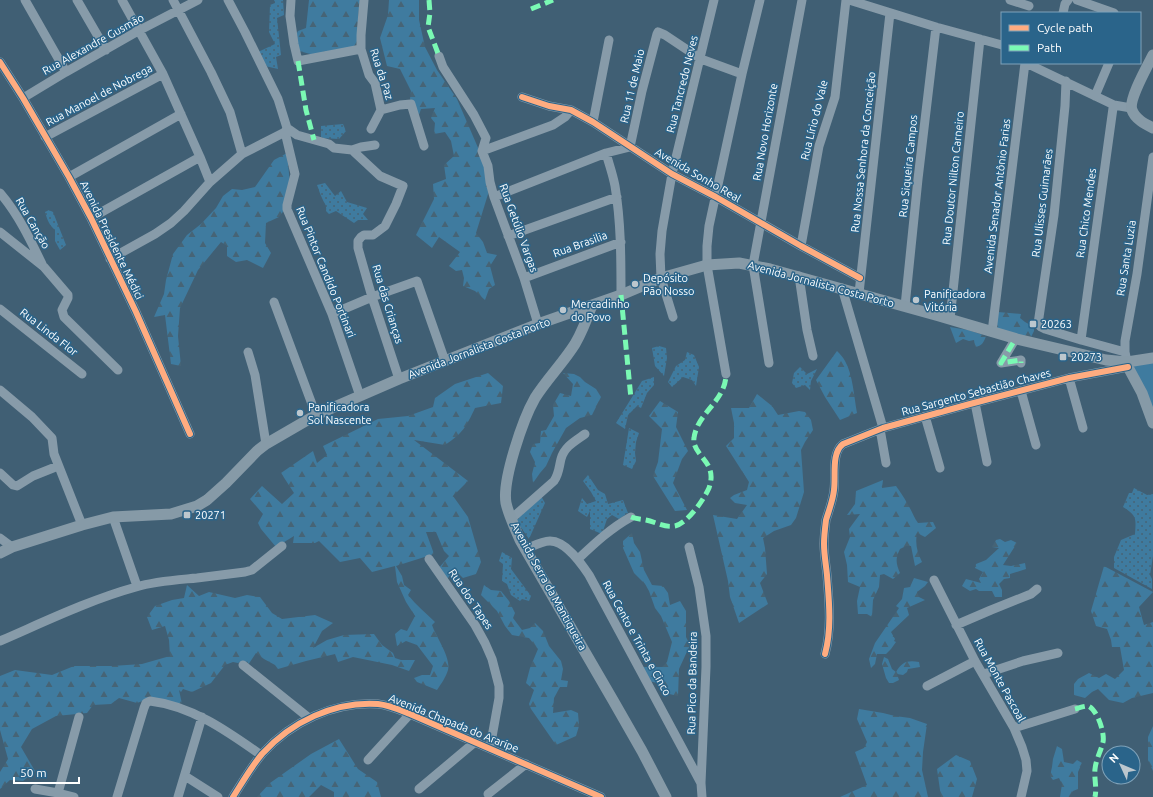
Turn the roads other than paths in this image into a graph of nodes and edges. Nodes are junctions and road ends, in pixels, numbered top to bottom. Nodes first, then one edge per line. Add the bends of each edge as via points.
1 (25, 0) edge
2 (77, 0) edge
3 (122, 0) edge
4 (173, 0) edge
5 (198, 0) edge
6 (228, 0) edge
7 (292, 0) edge
8 (364, 0) edge
9 (714, 0) edge
10 (760, 0) edge
11 (802, 0) edge
12 (846, 0) edge
13 (849, 0) edge
14 (1010, 0) edge
15 (1068, 0) edge
16 (1077, 0) edge
17 (1029, 6) edge
18 (178, 11) junction
19 (1063, 12) edge
20 (1111, 12) edge
21 (890, 13) junction
22 (936, 28) junction
23 (138, 31) junction
24 (980, 39) junction
25 (609, 40) dead end
26 (1001, 45) edge
27 (361, 49) junction
28 (106, 50) junction
29 (1153, 55) edge
30 (439, 56) dead end
31 (701, 59) junction
32 (0, 62) edge
33 (1025, 64) edge
34 (1027, 64) edge
35 (1109, 64) edge
36 (66, 72) junction
37 (163, 74) junction
38 (742, 74) junction
39 (1066, 81) junction
40 (1095, 96) junction
41 (522, 97) dead end
42 (23, 98) junction
43 (1114, 105) junction
44 (1131, 108) junction
45 (381, 110) junction
46 (571, 110) junction
47 (182, 114) junction
48 (593, 122) junction
49 (1153, 128) edge
50 (371, 129) dead end
51 (286, 130) junction
52 (45, 137) junction
53 (375, 145) dead end
54 (424, 146) dead end
55 (630, 146) junction
56 (352, 150) junction
57 (482, 151) junction
58 (242, 154) junction
59 (606, 154) junction
60 (200, 157) junction
61 (1153, 157) edge
62 (672, 174) junction
63 (69, 177) junction
64 (210, 182) junction
65 (0, 193) edge
66 (494, 197) junction
67 (617, 197) junction
68 (716, 197) junction
69 (91, 218) junction
70 (761, 223) junction
71 (0, 232) edge
72 (508, 236) junction
73 (621, 242) junction
74 (800, 246) junction
75 (110, 259) junction
76 (707, 265) junction
77 (753, 266) junction
78 (44, 267) junction
79 (799, 276) junction
80 (524, 278) junction
81 (661, 278) junction
82 (860, 278) junction
83 (842, 288) junction
84 (859, 293) junction
85 (622, 295) junction
86 (372, 296) junction
87 (274, 302) dead end
88 (592, 305) junction
89 (906, 306) junction
90 (0, 309) edge
91 (332, 314) junction
92 (673, 317) dead end
93 (950, 319) junction
94 (538, 324) junction
95 (992, 332) junction
96 (1081, 340) junction
97 (1013, 343) dead end
98 (248, 352) dead end
99 (812, 356) dead end
100 (1153, 358) edge
101 (1126, 360) junction
102 (445, 361) junction
103 (769, 363) dead end
104 (1021, 363) dead end
105 (118, 370) dead end
106 (82, 374) dead end
107 (726, 374) dead end
108 (1069, 378) junction
109 (399, 379) junction
110 (0, 390) edge
111 (1021, 391) junction
112 (360, 396) junction
113 (975, 403) junction
114 (316, 415) junction
115 (925, 416) junction
116 (1153, 423) edge
117 (882, 428) junction
118 (1083, 428) dead end
119 (190, 434) dead end
120 (585, 434) dead end
121 (266, 444) junction
122 (1036, 445) dead end
123 (987, 462) dead end
124 (886, 463) dead end
125 (58, 466) junction
126 (940, 468) dead end
127 (0, 473) edge
128 (113, 517) junction
129 (631, 517) dead end
130 (511, 519) junction
131 (82, 525) junction
132 (0, 538) edge
133 (282, 546) dead end
134 (12, 547) junction
135 (689, 547) dead end
136 (526, 549) junction
137 (0, 553) edge
138 (429, 559) dead end
139 (578, 559) junction
140 (934, 580) dead end
141 (137, 586) junction
142 (1037, 589) dead end
143 (956, 625) junction
144 (0, 641) edge
145 (1058, 653) dead end
146 (825, 654) dead end
147 (975, 661) junction
148 (243, 665) dead end
149 (984, 674) junction
150 (927, 686) dead end
151 (1075, 709) dead end
152 (410, 714) junction
153 (79, 717) dead end
154 (202, 717) junction
155 (309, 718) junction
156 (1014, 728) junction
157 (476, 742) junction
158 (490, 748) junction
159 (261, 755) junction
160 (368, 760) dead end
161 (526, 764) junction
162 (185, 776) junction
163 (701, 782) junction
164 (35, 789) dead end
165 (419, 789) dead end
166 (58, 793) junction
167 (488, 794) dead end
168 (74, 797) edge
169 (117, 797) edge
170 (178, 797) edge
171 (218, 797) edge
172 (233, 797) edge
173 (601, 797) edge
174 (666, 797) edge
175 (702, 797) edge
176 (1021, 797) edge

1 - 36 street
2 - 28 street
3 - 23 street
4 - 18 street
5 - 18 street, Rua Alexandre Gusmão
6 - 51 street, Rua Pintor Candido Portinari via 278,98
7 - 27 street via 290,16 298,61
8 - 27 street, Rua da Paz
9 - 31 street, Rua Tancredo Neves
10 - 38 street
11 - 70 street, Rua Novo Horizonte
12 - 74 street, Rua Lírio do Vale via 835,97 819,146
13 - 21 street
14 - 17 street
15 - 19 street
16 - 20 street
18 - 23 street, Rua Alexandre Gusmão
18 - 58 street via 230,112
21 - 22 street
21 - 82 street, Rua Nossa Senhora da Conceição
22 - 24 street
22 - 89 street, Rua Siqueira Campos
23 - 28 street, Rua Alexandre Gusmão
23 - 37 street
24 - 26 street
24 - 93 street, Rua Doutor Nilton Carneiro
25 - 48 street
27 - 45 street, Rua da Paz via 369,75 375,83
28 - 36 street, Rua Alexandre Gusmão
29 - 44 main road via 1135,91
30 - 57 street, Rua Getúlio Vargas via 447,74 484,132 486,138
31 - 38 street
31 - 55 street, Rua 11 de Maio via 658,32
31 - 62 street, Rua Tancredo Neves
32 - 42 street, Avenida Presidente Médici
33 - 95 street, Avenida Senador Antônio Farias
34 - 39 street
35 - 40 street
36 - 42 street, Rua Alexandre Gusmão
37 - 47 street
37 - 52 street, Rua Manoel de Nobrega
38 - 68 street
39 - 40 street
39 - 96 street, Rua Ulisses Guimarães via 1054,214 1038,324 1045,329
40 - 43 street
41 - 46 street, Avenida Sonho Real
42 - 52 street, Avenida Presidente Médici
43 - 44 street
43 - 96 street, Rua Chico Mendes
44 - 49 main road via 1139,120
45 - 50 street, Rua da Paz
45 - 54 street via 410,103
46 - 48 street, Avenida Sonho Real
46 - 57 street via 553,125
47 - 60 street
47 - 63 street
48 - 55 street, Avenida Sonho Real
51 - 56 street via 334,148
51 - 58 street
51 - 91 street, Rua Pintor Candido Portinari via 295,174 287,210
52 - 63 street, Avenida Presidente Médici
53 - 56 street
55 - 59 street
55 - 62 street, Avenida Sonho Real
56 - 86 street, Rua das Crianças via 380,176 403,186 385,226 373,235 364,235 358,241
57 - 66 street, Rua Getúlio Vargas via 488,166
58 - 64 street
59 - 66 street
59 - 67 street
60 - 64 street
60 - 69 street
61 - 101 street, Rua Santa Luzia via 1127,327
62 - 68 street, Avenida Sonho Real
62 - 81 street, Rua Tancredo Neves via 662,231
63 - 69 street, Avenida Presidente Médici
64 - 75 street via 171,223
65 - 78 street, Rua Canção via 10,204
66 - 72 street, Rua Getúlio Vargas
67 - 72 street
67 - 73 street
68 - 70 street, Avenida Sonho Real
68 - 76 street via 709,226
69 - 75 street, Avenida Presidente Médici
70 - 74 street, Avenida Sonho Real
70 - 77 street, Rua Novo Horizonte
71 - 78 street
72 - 80 street, Rua Getúlio Vargas
73 - 80 street, Rua Brasilia
73 - 85 street
74 - 82 street, Avenida Sonho Real
75 - 119 street, Avenida Presidente Médici
76 - 77 main road, Avenida Jornalista Costa Porto via 739,263
76 - 81 main road, Avenida Jornalista Costa Porto
76 - 107 street
77 - 79 main road, Avenida Jornalista Costa Porto
77 - 103 street, Rua Novo Horizonte
78 - 105 street via 69,297 62,310 64,317
79 - 83 main road, Avenida Jornalista Costa Porto
79 - 99 street
80 - 94 street, Rua Getúlio Vargas
81 - 85 main road, Avenida Jornalista Costa Porto
81 - 92 street, Rua Tancredo Neves
82 - 84 street, Rua Nossa Senhora da Conceição
83 - 84 main road, Avenida Jornalista Costa Porto
83 - 117 street
84 - 89 main road, Avenida Jornalista Costa Porto
85 - 88 main road, Avenida Jornalista Costa Porto
86 - 91 street
86 - 102 street via 417,281
86 - 109 street, Rua das Crianças
87 - 114 street
88 - 94 main road, Avenida Jornalista Costa Porto
88 - 130 main road, Avenida Serra da Mantiqueira via 575,344 543,387 528,414 514,452 507,482 506,502
89 - 93 main road, Avenida Jornalista Costa Porto
90 - 106 street, Rua Linda Flor
91 - 112 street, Rua Pintor Candido Portinari
93 - 95 main road, Avenida Jornalista Costa Porto
94 - 102 main road, Avenida Jornalista Costa Porto
95 - 101 main road, Avenida Jornalista Costa Porto via 1092,357
96 - 101 street
97 - 104 street via 1002,363 1021,360
98 - 121 street via 255,375
100 - 101 main road, Avenida Jornalista Costa Porto
101 - 108 street, Rua Sargento Sebastião Chaves
101 - 116 main road
102 - 109 main road, Avenida Jornalista Costa Porto
108 - 111 street, Rua Sargento Sebastião Chaves
108 - 118 street
109 - 112 main road, Avenida Jornalista Costa Porto
110 - 125 street via 52,438
111 - 113 street, Rua Sargento Sebastião Chaves
111 - 122 street
112 - 114 main road, Avenida Jornalista Costa Porto
113 - 115 street, Rua Sargento Sebastião Chaves
113 - 123 street
114 - 121 main road, Avenida Jornalista Costa Porto
115 - 117 street, Rua Sargento Sebastião Chaves
115 - 126 street
117 - 124 street
117 - 146 street, Rua Sargento Sebastião Chaves via 844,444 836,454 834,491 826,521 824,546 829,615 829,639
120 - 130 street via 564,452 554,481
121 - 128 main road, Avenida Jornalista Costa Porto via 226,483 197,506 170,514
125 - 127 street via 17,486
125 - 131 street
128 - 131 main road, Avenida Jornalista Costa Porto
128 - 141 street
129 - 139 street via 600,538
130 - 136 main road, Avenida Serra da Mantiqueira
131 - 134 main road, Avenida Jornalista Costa Porto
132 - 134 street
133 - 141 street via 252,570 245,572
134 - 137 main road, Avenida Jornalista Costa Porto
135 - 163 street, Rua Pico da Bandeira via 699,587 706,636
136 - 139 street, Rua Cento e Trinta e Cinco via 555,541
136 - 174 main road, Avenida Serra da Mantiqueira
138 - 158 street, Rua dos Tapes via 475,625 492,659 499,686 499,698
139 - 163 street, Rua Cento e Trinta e Cinco
140 - 143 street, Rua Monte Pascoal
141 - 144 street
142 - 143 street via 1031,594
143 - 147 street, Rua Monte Pascoal
145 - 149 street
147 - 149 street, Rua Monte Pascoal
147 - 150 street
148 - 155 street
149 - 156 street, Rua Monte Pascoal
151 - 156 street
152 - 155 street, Avenida Chapada do Araripe via 379,704 338,707
152 - 157 street, Avenida Chapada do Araripe
152 - 160 street
153 - 166 street
154 - 159 street via 229,732
154 - 162 street
154 - 169 street via 182,709 148,702
155 - 159 street, Avenida Chapada do Araripe via 295,725
156 - 176 street, Rua Monte Pascoal via 1026,760 1027,771
157 - 158 street, Avenida Chapada do Araripe
157 - 165 street
158 - 161 street, Avenida Chapada do Araripe
159 - 172 street, Avenida Chapada do Araripe
161 - 167 street
161 - 173 street, Avenida Chapada do Araripe
162 - 170 street
162 - 171 street
163 - 175 street, Rua Pico da Bandeira
164 - 166 street
166 - 168 street

